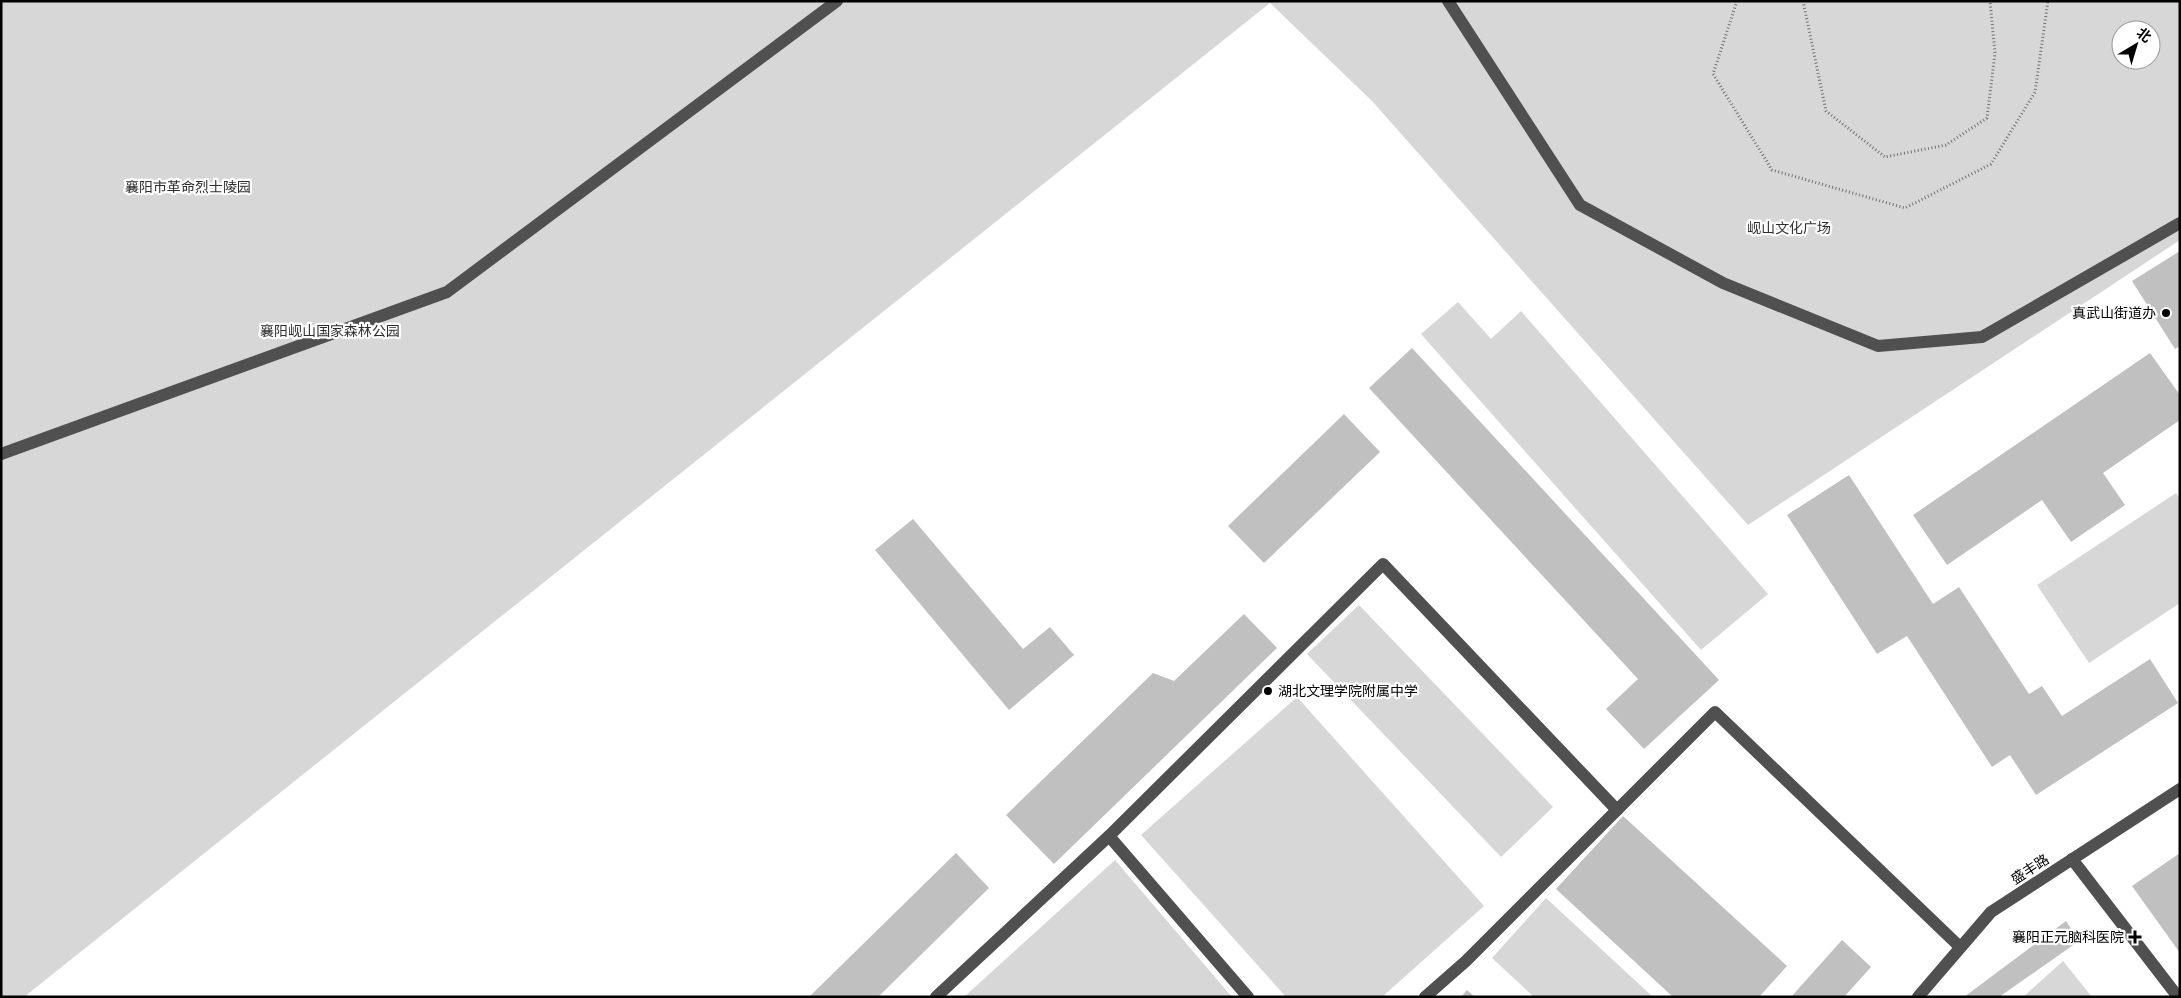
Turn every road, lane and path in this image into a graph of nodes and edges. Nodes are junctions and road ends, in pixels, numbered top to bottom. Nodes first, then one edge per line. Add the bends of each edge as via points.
1 (837, 1) edge
2 (1448, 1) edge
3 (1737, 1) edge
4 (1803, 1) edge
5 (1990, 1) edge
6 (2048, 1) edge
7 (2180, 223) edge
8 (1, 454) edge
9 (2180, 789) edge
10 (1617, 810) junction
11 (1109, 836) junction
12 (2072, 859) junction
13 (1960, 947) junction
14 (936, 997) edge
15 (1248, 997) edge
16 (1425, 997) edge
17 (1918, 997) edge
18 (2178, 997) edge

1 - 8 street via 447,292
2 - 7 street via 1580,205 1723,283 1878,346 1982,337
3 - 6 path via 1713,74 1772,170 1905,208 1991,164 2036,92
4 - 5 path via 1826,111 1886,157 1946,145 1988,118 1995,53
9 - 12 street, 盛丰路
10 - 11 street via 1383,564
10 - 13 street via 1715,712
10 - 16 street
11 - 14 street
11 - 15 street
12 - 13 street, 盛丰路 via 1991,912
12 - 18 street
13 - 17 street, 盛丰路

